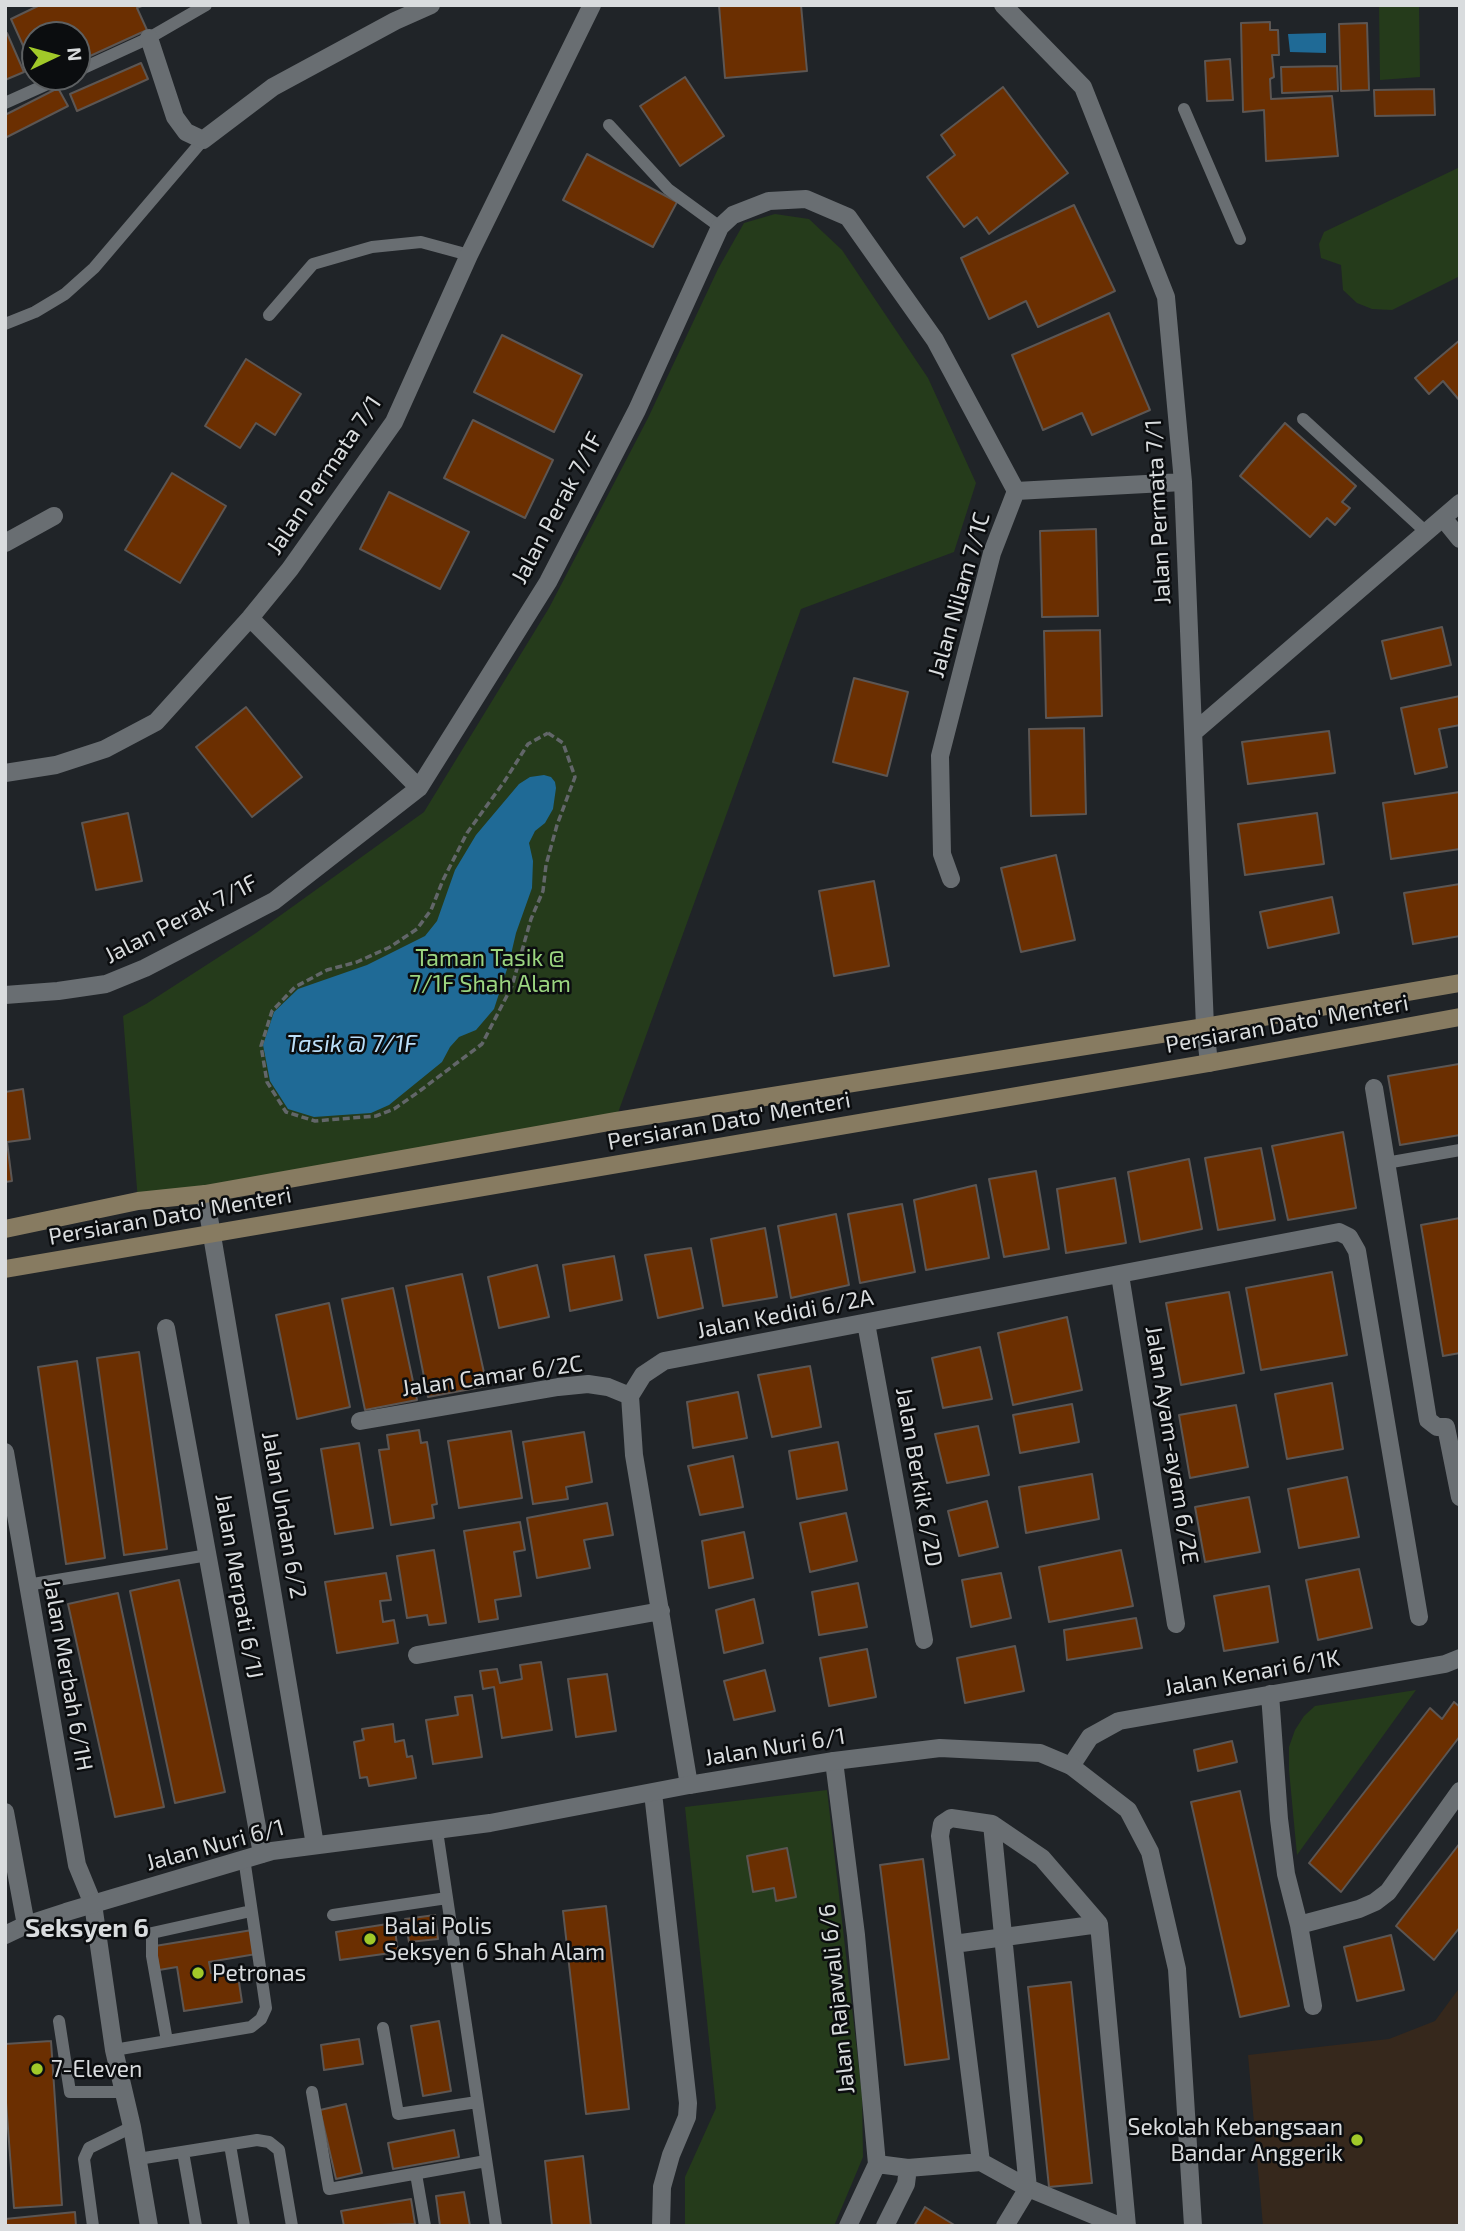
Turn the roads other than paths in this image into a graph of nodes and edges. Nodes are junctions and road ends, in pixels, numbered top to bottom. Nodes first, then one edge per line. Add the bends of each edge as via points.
1 (206, 5) edge
2 (431, 5) edge
3 (592, 5) edge
4 (1003, 5) edge
5 (149, 38) junction
6 (91, 65) edge
7 (32, 91) edge
8 (5, 103) edge
9 (1184, 109) dead end
10 (609, 125) dead end
11 (203, 140) junction
12 (720, 227) junction
13 (1240, 239) dead end
14 (469, 255) junction
15 (269, 315) dead end
16 (5, 324) edge
17 (1303, 419) dead end
18 (1184, 482) junction
19 (1016, 491) junction
20 (1460, 503) edge
21 (54, 516) dead end
22 (1443, 518) junction
23 (1426, 533) junction
24 (1460, 539) edge
25 (5, 543) edge
26 (250, 618) junction
27 (1194, 732) junction
28 (5, 773) edge
29 (419, 788) junction
30 (951, 879) dead end
31 (1460, 983) edge
32 (5, 995) edge
33 (1460, 1017) edge
34 (1205, 1027) junction
35 (1209, 1063) junction
36 (1374, 1088) dead end
37 (1460, 1150) edge
38 (1386, 1163) junction
39 (205, 1194) junction
40 (5, 1229) edge
41 (212, 1234) junction
42 (5, 1269) edge
43 (1120, 1275) junction
44 (866, 1323) junction
45 (166, 1328) dead end
46 (630, 1396) junction
47 (360, 1421) dead end
48 (1453, 1426) edge
49 (5, 1452) edge
50 (1460, 1497) edge
51 (208, 1555) junction
52 (27, 1585) junction
53 (661, 1611) junction
54 (1419, 1617) dead end
55 (1176, 1624) dead end
56 (924, 1640) dead end
57 (417, 1655) dead end
58 (1460, 1658) edge
59 (1270, 1694) junction
60 (834, 1761) junction
61 (1071, 1766) junction
62 (690, 1785) junction
63 (1460, 1791) edge
64 (653, 1793) junction
65 (5, 1812) edge
66 (992, 1824) junction
67 (437, 1831) junction
68 (7, 1837) edge
69 (315, 1845) junction
70 (262, 1854) junction
71 (244, 1858) junction
72 (447, 1898) junction
73 (93, 1905) junction
74 (251, 1911) junction
75 (333, 1915) dead end
76 (1100, 1924) junction
77 (26, 1925) junction
78 (1299, 1925) junction
79 (5, 1935) edge
80 (1003, 1938) junction
81 (954, 1944) junction
82 (1313, 2006) dead end
83 (59, 2021) dead end
84 (383, 2028) dead end
85 (167, 2041) junction
86 (114, 2050) junction
87 (123, 2092) junction
88 (313, 2092) dead end
89 (477, 2102) junction
90 (132, 2127) junction
91 (230, 2145) junction
92 (183, 2152) junction
93 (138, 2159) junction
94 (486, 2161) junction
95 (981, 2162) junction
96 (877, 2164) junction
97 (908, 2168) junction
98 (416, 2174) junction
99 (1028, 2188) junction
100 (93, 2226) edge
101 (149, 2226) edge
102 (196, 2226) edge
103 (244, 2226) edge
104 (292, 2226) edge
105 (425, 2226) edge
106 (496, 2226) edge
107 (661, 2226) edge
108 (848, 2226) edge
109 (884, 2226) edge
110 (1005, 2226) edge
111 (1120, 2226) edge
112 (1127, 2226) edge
113 (1193, 2226) edge

1 - 5 lane
2 - 11 street via 273,87
3 - 14 street, Jalan Permata 7/1
4 - 18 street, Jalan Permata 7/1 via 1083,87 1166,297
5 - 6 lane
5 - 11 street via 175,117 186,132
7 - 8 lane
9 - 13 lane
10 - 12 lane via 668,189
11 - 16 lane via 94,268 65,294
12 - 19 street via 733,215 769,201 806,199 848,217 935,340
12 - 29 street, Jalan Perak 7/1F via 637,410 548,582
14 - 15 lane via 422,242 372,247 313,264
14 - 26 street, Jalan Permata 7/1 via 394,422
17 - 23 lane
18 - 19 street, Jalan Nilam 7/1C
18 - 27 street, Jalan Permata 7/1
19 - 30 street, Jalan Nilam 7/1C via 992,553 940,756 942,854
20 - 22 street
21 - 25 street
22 - 23 street
22 - 24 street
23 - 27 street
26 - 28 street, Jalan Permata 7/1 via 156,722 105,749 56,765
26 - 29 street
27 - 34 street, Jalan Permata 7/1
29 - 32 street, Jalan Perak 7/1F via 274,901 145,968 106,984
31 - 34 main road, Persiaran Dato' Menteri
33 - 35 main road, Persiaran Dato' Menteri
34 - 35 street, Jalan Permata 7/1
34 - 39 main road, Persiaran Dato' Menteri via 615,1121
35 - 41 main road, Persiaran Dato' Menteri
36 - 38 street
37 - 38 lane
38 - 48 street via 1428,1420 1437,1427
39 - 40 main road, Persiaran Dato' Menteri via 138,1201
39 - 41 street, Jalan Undan 6/2
41 - 42 main road, Persiaran Dato' Menteri
41 - 69 street, Jalan Undan 6/2
43 - 44 street, Jalan Kedidi 6/2A
43 - 54 street, Jalan Kedidi 6/2A via 1339,1232 1349,1237 1357,1251
43 - 55 street, Jalan Ayam-ayam 6/2E
44 - 46 street, Jalan Kedidi 6/2A via 664,1362 643,1376
44 - 56 street, Jalan Berkik 6/2D
45 - 51 street, Jalan Merpati 6/1J
46 - 47 street, Jalan Camar 6/2C via 589,1384
46 - 53 street via 634,1455
48 - 50 street
49 - 52 street, Jalan Merbah 6/1H
51 - 52 lane
51 - 70 street, Jalan Merpati 6/1J
52 - 73 street, Jalan Merbah 6/1H via 77,1866
53 - 57 street
53 - 62 street
58 - 59 street, Jalan Kenari 6/1K
59 - 61 street, Jalan Kenari 6/1K via 1119,1721 1090,1737
59 - 78 street via 1279,1819
60 - 61 street, Jalan Nuri 6/1 via 940,1748 1040,1753
60 - 62 street, Jalan Nuri 6/1
60 - 96 street, Jalan Rajawali 6/6 via 856,1934
61 - 113 street, Jalan Nuri 6/1 via 1128,1810 1150,1852 1177,1969
62 - 64 street, Jalan Nuri 6/1
63 - 78 street via 1388,1892 1359,1909
64 - 67 street, Jalan Nuri 6/1
64 - 107 street via 688,2103 662,2187
65 - 68 street
66 - 76 street via 1042,1858
66 - 80 street
66 - 81 street via 951,1818 942,1824
67 - 69 street, Jalan Nuri 6/1
67 - 72 lane
68 - 77 street
69 - 70 street, Jalan Nuri 6/1
70 - 71 street, Jalan Nuri 6/1
71 - 73 street, Jalan Nuri 6/1
71 - 74 lane
72 - 75 lane
72 - 89 lane
73 - 77 street, Jalan Nuri 6/1
73 - 86 street, Jalan Merbah 6/1H
74 - 85 lane via 266,2008 261,2019 251,2027
74 - 85 lane via 152,1933
76 - 80 street
76 - 112 street
77 - 79 street, Jalan Nuri 6/1
78 - 82 street
80 - 81 street
80 - 99 street
81 - 95 street
83 - 87 lane via 70,2092
84 - 89 lane via 398,2114
85 - 86 lane
86 - 87 street, Jalan Merbah 6/1H
87 - 90 street, Jalan Merbah 6/1H
88 - 98 lane via 330,2189
89 - 94 lane
90 - 93 street, Jalan Merbah 6/1H
90 - 100 lane via 89,2148 84,2159
91 - 92 lane
91 - 103 lane
91 - 104 lane via 257,2140 270,2142 279,2150
92 - 93 lane
92 - 102 lane
93 - 101 street, Jalan Merbah 6/1H
94 - 98 lane
94 - 106 lane
95 - 97 street
95 - 99 street
96 - 97 street
96 - 108 street
97 - 109 street via 906,2184
98 - 105 lane
99 - 110 street
99 - 111 street

